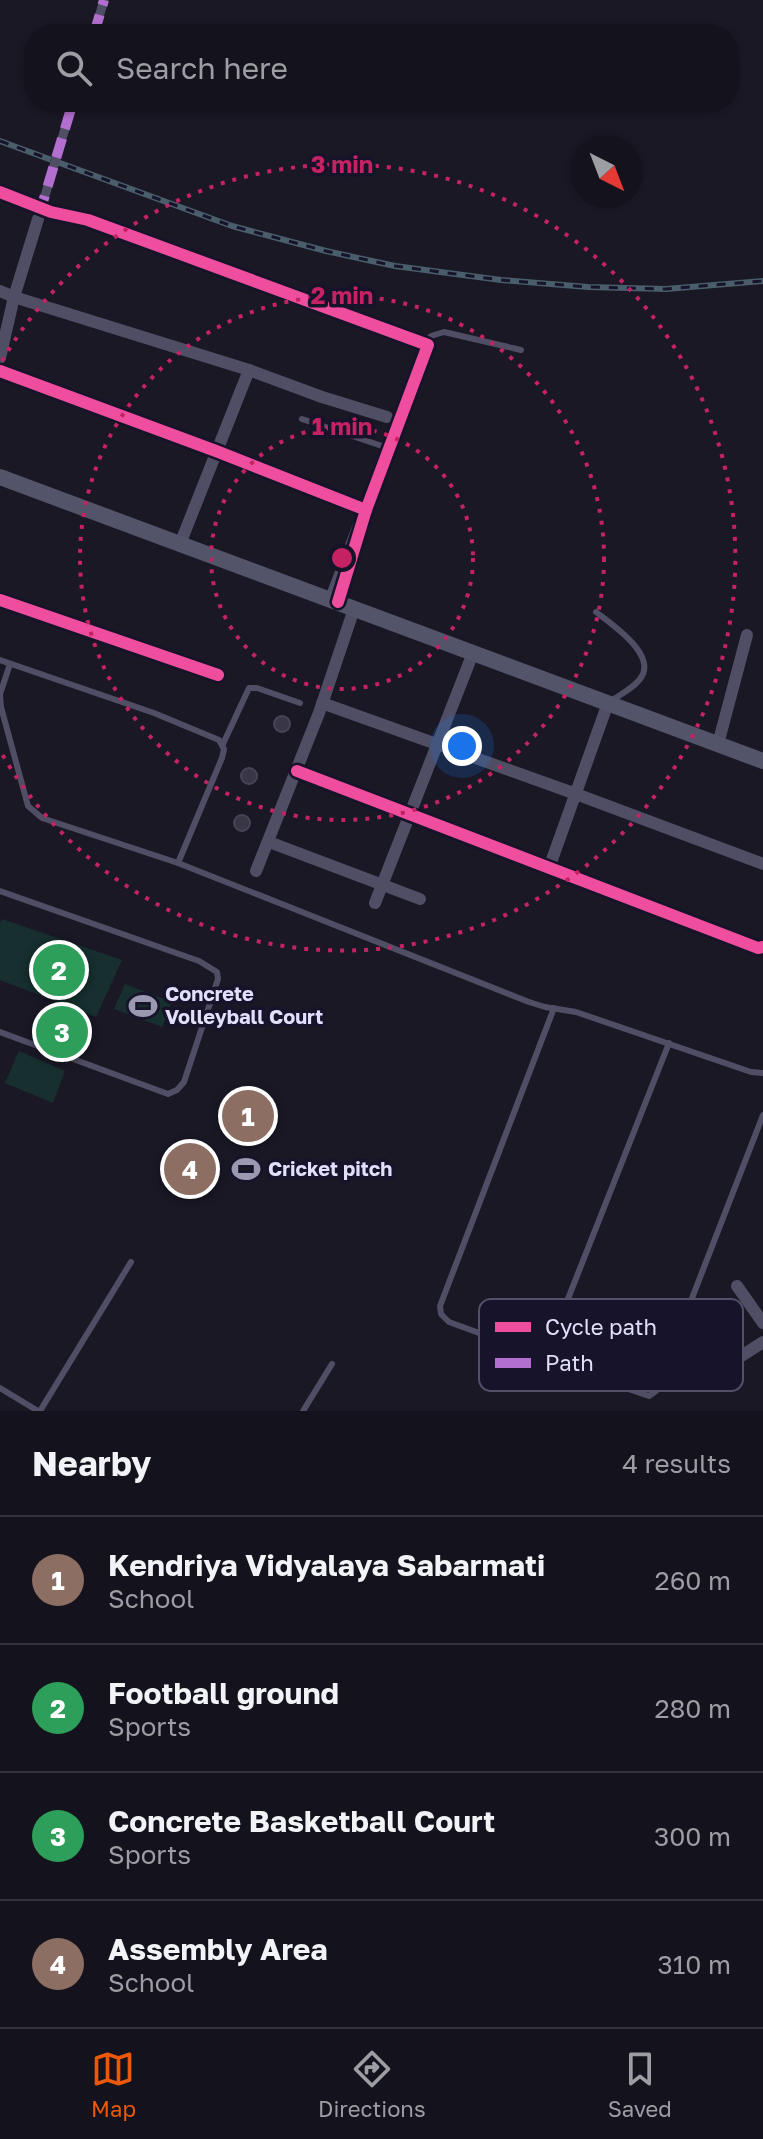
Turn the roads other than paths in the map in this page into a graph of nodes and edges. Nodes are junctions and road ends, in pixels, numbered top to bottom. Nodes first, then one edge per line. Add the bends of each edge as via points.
1 (104, 0) edge
2 (97, 24) edge
3 (70, 112) edge
4 (0, 192) edge
5 (38, 219) joint
6 (256, 287) dead end
7 (0, 291) edge
8 (14, 297) junction
9 (425, 346) junction
10 (521, 350) dead end
11 (0, 358) edge
12 (249, 370) junction
13 (0, 371) edge
14 (302, 419) dead end
15 (396, 421) junction
16 (385, 447) junction
17 (216, 451) junction
18 (0, 477) edge
19 (364, 509) junction
20 (180, 544) junction
21 (0, 600) edge
22 (333, 600) junction
23 (354, 609) junction
24 (596, 612) dead end
25 (747, 635) dead end
26 (473, 653) junction
27 (0, 660) edge
28 (10, 664) junction
29 (218, 675) dead end
30 (0, 695) edge
31 (300, 703) dead end
32 (322, 703) junction
33 (608, 703) junction
34 (223, 744) junction
35 (437, 744) junction
36 (718, 744) junction
37 (763, 761) edge
38 (297, 771) junction
39 (576, 794) junction
40 (410, 815) junction
41 (269, 842) junction
42 (178, 863) junction
43 (763, 864) edge
44 (549, 868) junction
45 (256, 871) dead end
46 (383, 885) junction
47 (0, 891) edge
48 (420, 899) dead end
49 (375, 903) dead end
50 (763, 947) edge
51 (554, 1008) junction
52 (0, 1032) edge
53 (669, 1043) junction
54 (763, 1073) edge
55 (763, 1115) edge
56 (131, 1262) dead end
57 (737, 1286) dead end
58 (568, 1299) edge
59 (692, 1299) edge
60 (763, 1323) edge
61 (479, 1333) edge
62 (763, 1342) edge
63 (743, 1355) edge
64 (332, 1364) dead end
65 (0, 1388) edge
66 (634, 1391) edge
67 (656, 1391) edge
68 (39, 1411) edge
69 (303, 1411) edge

1 - 2 street
3 - 5 street, bridge
4 - 9 street
5 - 8 street
6 - 9 lane
7 - 8 street
8 - 11 street
8 - 12 street
9 - 10 lane via 431,336 444,332
9 - 15 street
9 - 16 lane
12 - 15 street
12 - 17 street
13 - 17 street
14 - 16 lane
15 - 19 street
16 - 19 lane
17 - 19 street
17 - 20 street
18 - 20 main road
19 - 22 street
20 - 22 main road
21 - 29 street
22 - 23 main road
23 - 26 main road
23 - 32 street
24 - 33 lane via 634,643 644,666 639,681
25 - 36 street
26 - 33 main road
26 - 35 street
27 - 28 lane
28 - 30 lane
28 - 34 lane via 166,718
30 - 42 lane via 24,794 34,813
31 - 34 lane via 249,688
32 - 35 street
32 - 38 street
33 - 36 main road
33 - 39 street
34 - 42 lane via 222,758
35 - 39 street
35 - 40 street
36 - 37 main road
38 - 40 street
38 - 41 street
39 - 43 street
39 - 44 street
40 - 44 street
40 - 46 street
41 - 45 street
41 - 46 street
42 - 51 lane
44 - 50 street
46 - 48 street
46 - 49 street
47 - 52 lane via 199,961 217,972 218,979 184,1082 168,1094
51 - 53 lane
51 - 61 lane via 440,1306 449,1322
53 - 54 lane
53 - 58 lane
55 - 59 lane
56 - 68 lane
57 - 60 street
62 - 63 street
64 - 69 lane
65 - 68 lane
66 - 67 lane via 649,1396

